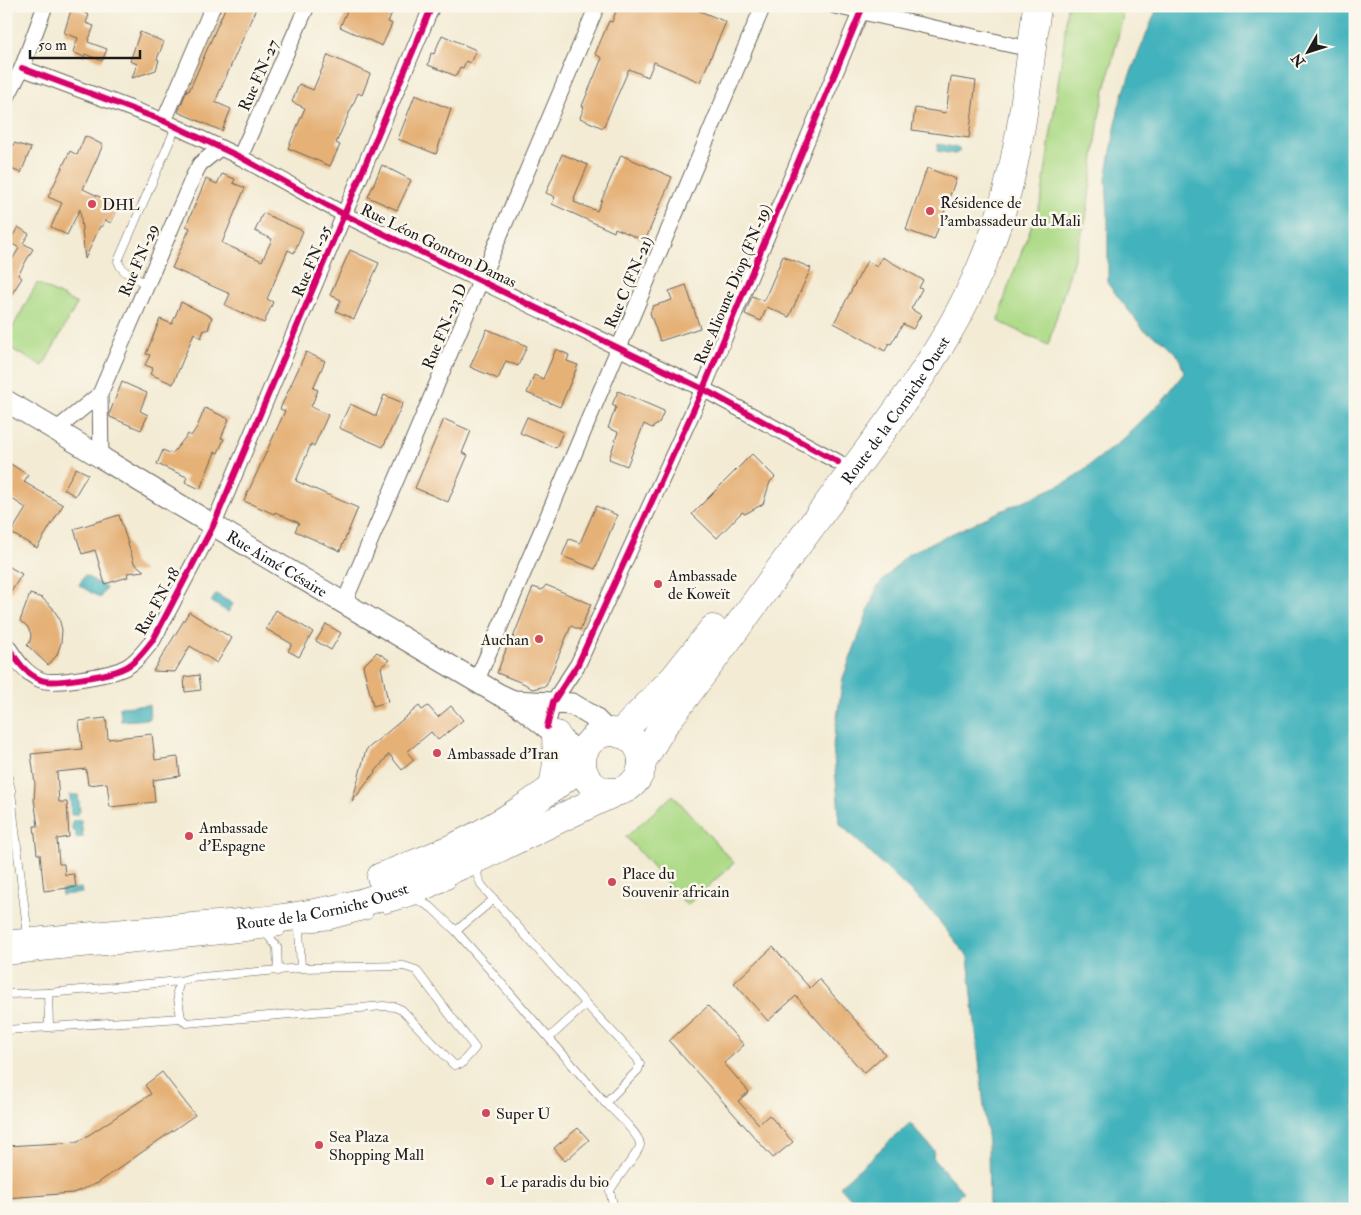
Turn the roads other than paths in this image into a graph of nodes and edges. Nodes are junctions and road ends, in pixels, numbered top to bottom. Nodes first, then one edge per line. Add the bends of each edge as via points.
1 (45, 6) edge
2 (213, 6) edge
3 (308, 6) edge
4 (432, 6) edge
5 (597, 6) edge
6 (763, 6) edge
7 (836, 6) edge
8 (1021, 6) edge
9 (1037, 6) edge
10 (861, 9) edge
11 (1016, 46) junction
12 (22, 68) junction
13 (6, 99) edge
14 (170, 124) junction
15 (220, 148) junction
16 (240, 157) junction
17 (345, 215) junction
18 (482, 281) junction
19 (147, 284) junction
20 (619, 347) junction
21 (703, 389) junction
22 (100, 394) junction
23 (6, 400) edge
24 (57, 429) junction
25 (101, 458) junction
26 (838, 462) junction
27 (213, 526) junction
28 (344, 603) junction
29 (6, 644) edge
30 (476, 682) junction
31 (506, 697) junction
32 (553, 702) junction
33 (552, 731) junction
34 (614, 733) junction
35 (582, 760) junction
36 (642, 762) junction
37 (6, 769) edge
38 (553, 788) junction
39 (616, 792) junction
40 (10, 822) edge
41 (485, 860) junction
42 (471, 872) dead end
43 (456, 881) dead end
44 (494, 899) junction
45 (418, 900) junction
46 (17, 929) edge
47 (300, 929) junction
48 (456, 931) junction
49 (266, 934) junction
50 (6, 945) edge
51 (6, 961) edge
52 (301, 968) junction
53 (278, 971) junction
54 (180, 981) junction
55 (48, 993) junction
56 (7, 994) edge
57 (586, 1004) junction
58 (181, 1018) junction
59 (49, 1026) junction
60 (6, 1030) edge
61 (549, 1038) junction
62 (605, 1103) junction
63 (614, 1209) edge

1 - 12 street
2 - 14 street
3 - 16 street, Rue FN-27
4 - 17 street, Rue FN-25
5 - 18 street, Rue FN-23 D
6 - 20 street, Rue C (FN-21)
7 - 10 street
8 - 11 highway, Route de la Corniche Ouest
9 - 36 highway, Route de la Corniche Ouest via 1024,111 1008,193 990,244 953,323 872,445 663,726
10 - 11 street
10 - 21 street, Rue Alioune Diop (FN-19)
11 - 26 highway, Route de la Corniche Ouest via 998,166 965,261 940,314
12 - 13 street
12 - 14 street, Rue Léon Gontron Damas
14 - 15 street, Rue Léon Gontron Damas
14 - 19 lane via 118,261 126,273
15 - 16 street, Rue Léon Gontron Damas
15 - 19 street, Rue FN-29 via 200,164 194,175
16 - 17 street, Rue Léon Gontron Damas
17 - 18 street, Rue Léon Gontron Damas
17 - 27 street, Rue FN-25
18 - 20 street, Rue Léon Gontron Damas
18 - 28 street, Rue FN-23 D
19 - 22 street, Rue FN-29
20 - 21 street, Rue Léon Gontron Damas
20 - 30 street, Rue C (FN-21)
21 - 26 street, Rue Léon Gontron Damas
21 - 32 street, Rue Alioune Diop (FN-19) via 578,664
22 - 24 street
22 - 25 street
23 - 24 street, Rue Aimé Césaire
24 - 25 street, Rue Aimé Césaire
25 - 27 street, Rue Aimé Césaire
26 - 34 highway, Route de la Corniche Ouest via 674,678
27 - 28 street, Rue Aimé Césaire
27 - 29 street, Rue FN-18 via 153,640 122,670 49,682 27,672
28 - 30 street, Rue Aimé Césaire
30 - 31 street, Rue Aimé Césaire
31 - 32 street
31 - 33 street, Rue Aimé Césaire
32 - 33 street, Rue Alioune Diop (FN-19)
32 - 34 street via 572,704 584,710
33 - 35 street, Rue Aimé Césaire
33 - 38 highway via 557,763
34 - 35 highway via 592,740
34 - 36 highway via 635,744
35 - 38 highway, Route de la Corniche Ouest
35 - 39 highway via 584,774 590,782 606,792
36 - 39 highway via 631,785
37 - 40 lane via 11,790
38 - 46 highway, Route de la Corniche Ouest via 487,830 433,857 371,881 331,892 234,908
39 - 41 highway, Route de la Corniche Ouest via 566,815
40 - 46 lane
41 - 42 lane
41 - 44 lane via 477,875
41 - 50 highway, Route de la Corniche Ouest via 367,901 289,918
43 - 45 lane
44 - 48 lane
44 - 57 lane
45 - 47 lane via 332,925
45 - 48 lane via 432,908
47 - 49 lane
47 - 52 lane
48 - 61 lane
49 - 51 lane
49 - 53 lane via 277,947
52 - 53 lane
52 - 58 lane via 410,967 416,970 475,1050 460,1064 454,1065 395,1006 186,1023
53 - 54 lane
54 - 55 lane
54 - 58 lane via 176,992
55 - 56 lane
55 - 59 lane
57 - 61 lane
57 - 62 lane via 640,1064 638,1070
58 - 59 lane
59 - 60 lane
61 - 62 lane
62 - 63 lane via 638,1137 641,1145 610,1191

